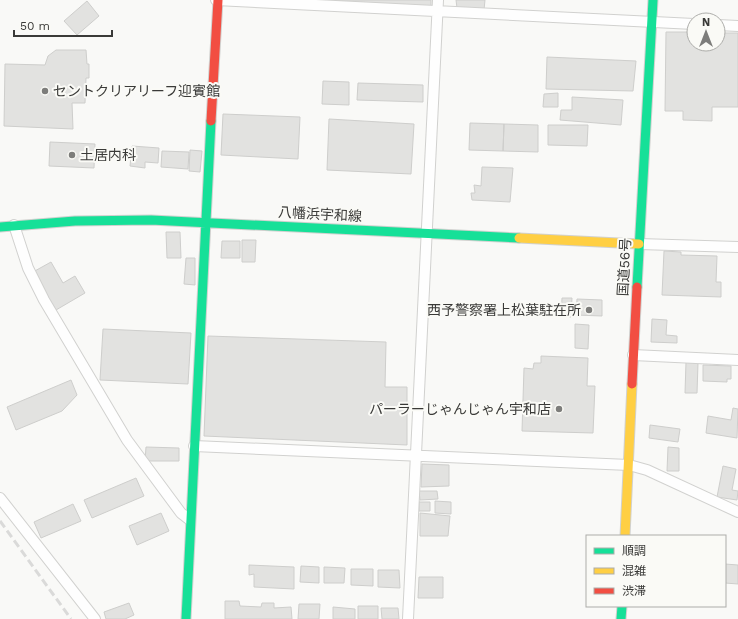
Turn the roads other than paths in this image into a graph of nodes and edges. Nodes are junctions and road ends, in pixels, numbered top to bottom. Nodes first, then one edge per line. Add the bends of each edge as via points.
1 (217, 0) edge
2 (438, 0) edge
3 (653, 0) edge
4 (438, 11) junction
5 (651, 23) junction
6 (686, 24) edge
7 (726, 25) edge
8 (738, 26) edge
9 (206, 222) junction
10 (14, 225) junction
11 (0, 227) edge
12 (427, 233) junction
13 (639, 244) junction
14 (738, 247) edge
15 (633, 355) junction
16 (738, 360) edge
17 (194, 446) junction
18 (416, 455) junction
19 (629, 465) junction
20 (0, 498) edge
21 (738, 512) edge
22 (190, 520) junction
23 (626, 535) edge
24 (622, 607) edge
25 (96, 619) edge
26 (186, 619) edge
27 (408, 619) edge
28 (622, 619) edge

1 - 4 street
1 - 9 main road
2 - 4 street
3 - 5 main road, 国道56号
4 - 5 street
4 - 12 street
5 - 6 street
5 - 13 main road, 国道56号
7 - 8 street
9 - 10 main road, 八幡浜宇和線 via 118,219
9 - 12 main road, 八幡浜宇和線
9 - 17 main road
10 - 11 main road, 八幡浜宇和線
10 - 22 street via 28,268 41,294 127,440 181,513
12 - 13 main road, 八幡浜宇和線
12 - 18 street
13 - 14 street
13 - 15 main road, 国道56号
15 - 16 street
15 - 19 main road, 国道56号
17 - 18 street
17 - 22 main road
18 - 19 street
18 - 27 street
19 - 21 street via 647,470
19 - 23 main road, 国道56号
20 - 25 street
22 - 26 main road
24 - 28 main road

